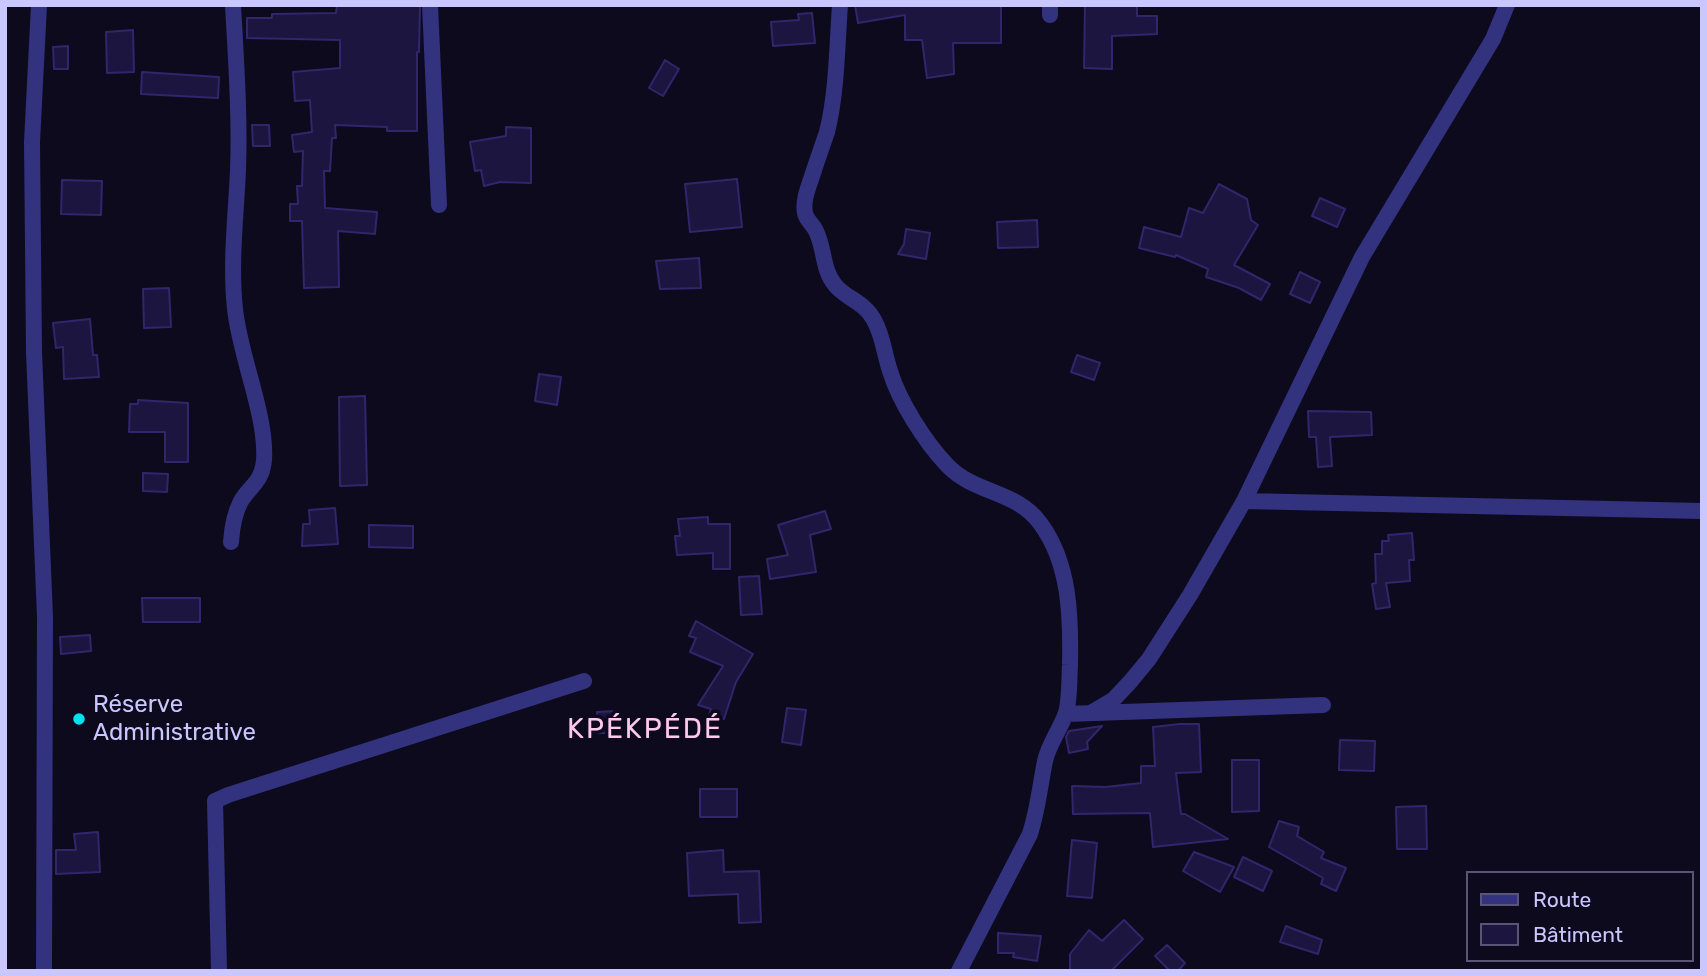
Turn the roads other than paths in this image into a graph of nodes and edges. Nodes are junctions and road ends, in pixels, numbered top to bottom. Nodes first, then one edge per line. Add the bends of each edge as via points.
1 (39, 5) edge
2 (233, 5) edge
3 (430, 5) edge
4 (840, 5) edge
5 (1507, 5) edge
6 (439, 205) dead end
7 (1244, 501) junction
8 (1702, 511) edge
9 (230, 542) dead end
10 (584, 681) dead end
11 (1323, 705) dead end
12 (1091, 713) junction
13 (1066, 714) junction
14 (44, 971) edge
15 (219, 971) edge
16 (959, 971) edge

1 - 14 street via 33,182 34,352 45,617
2 - 9 street via 238,168 235,310 263,433 264,461 260,480 242,499 234,517
3 - 6 street
4 - 13 street via 833,95 805,217 816,231 829,277 874,319 902,402 947,466 974,485 1023,505 1055,550 1070,617
5 - 7 street via 1493,39 1362,257
7 - 8 street
7 - 12 street via 1149,659 1113,700
10 - 15 street via 228,794 215,802
11 - 12 street
12 - 13 street
13 - 16 street via 1050,742 1030,834

